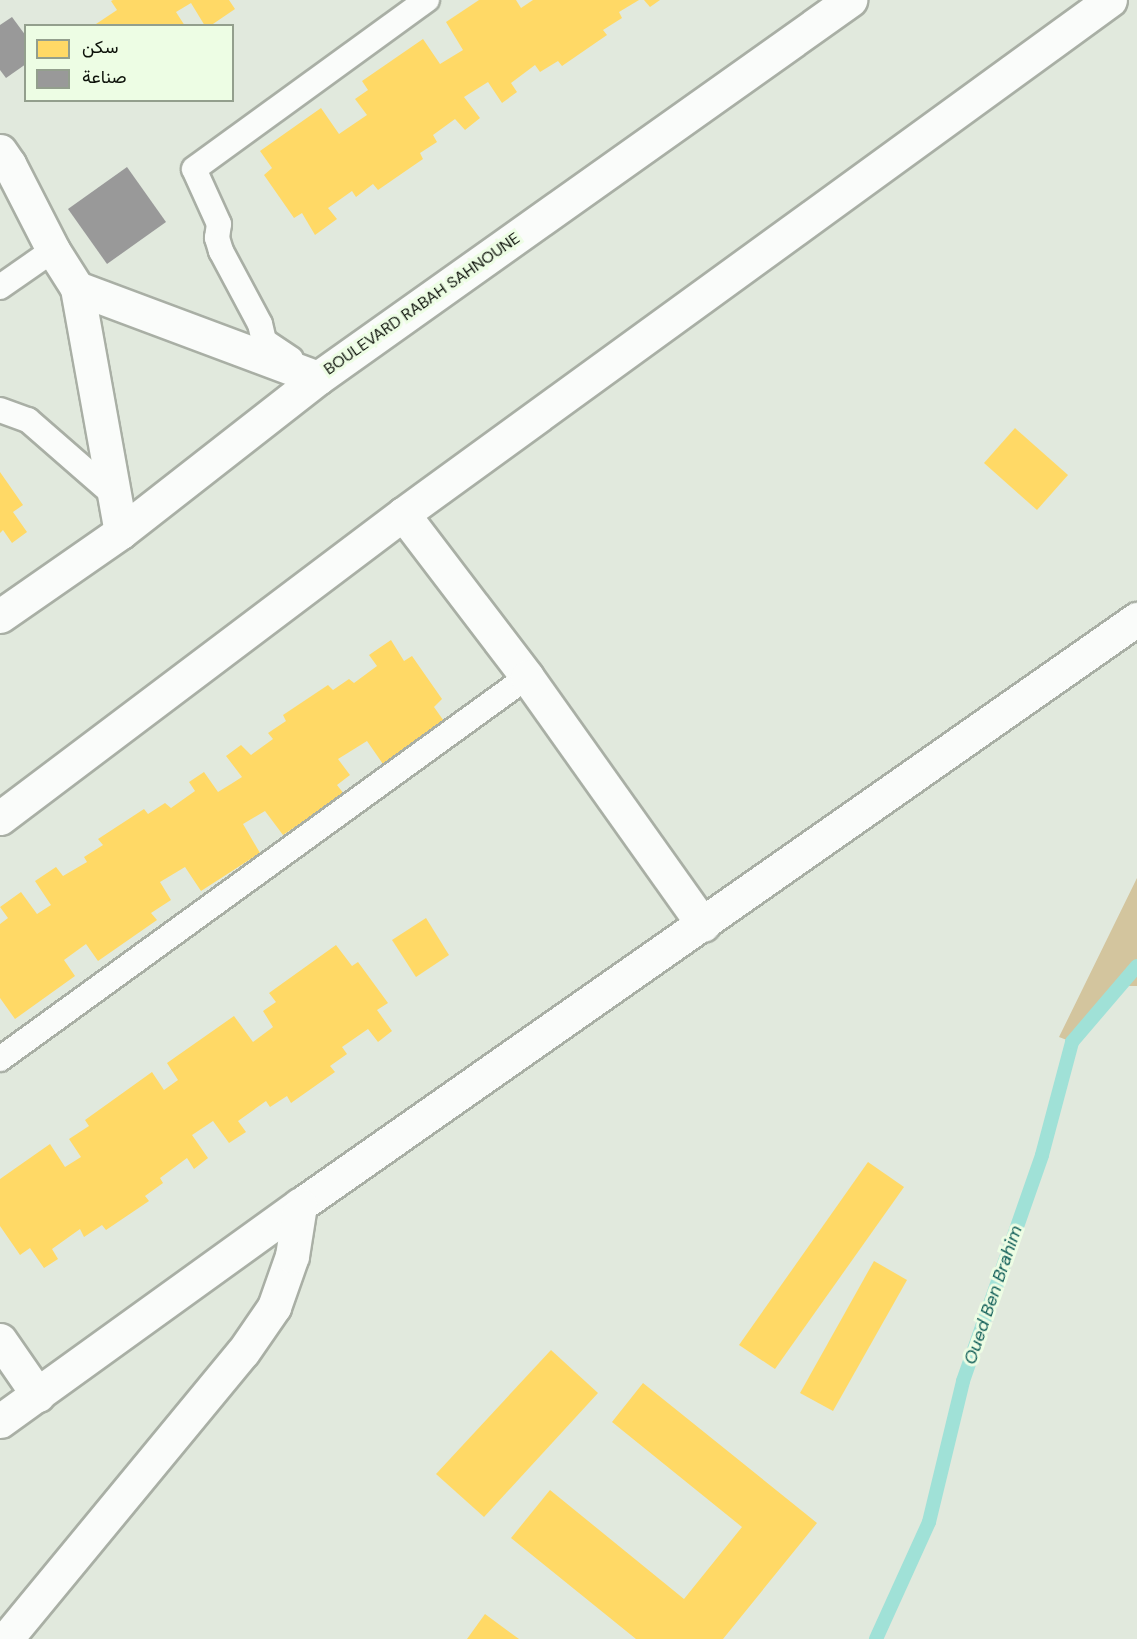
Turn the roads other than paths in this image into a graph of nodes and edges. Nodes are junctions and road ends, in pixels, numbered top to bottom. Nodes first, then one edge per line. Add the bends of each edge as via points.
1 (427, 0) edge
2 (850, 0) edge
3 (1110, 0) edge
4 (3, 162) edge
5 (53, 250) junction
6 (0, 287) edge
7 (77, 288) junction
8 (318, 378) junction
9 (0, 410) edge
10 (115, 496) junction
11 (403, 514) junction
12 (121, 532) junction
13 (0, 616) edge
14 (1137, 619) edge
15 (527, 677) junction
16 (0, 818) edge
17 (703, 925) junction
18 (0, 1059) edge
19 (300, 1205) junction
20 (0, 1340) edge
21 (39, 1395) junction
22 (0, 1421) edge
23 (6, 1639) edge

1 - 8 lane via 194,169 219,224 217,238 221,251 260,324 264,341
2 - 8 street, BOULEVARD RABAH SAHNOUNE
3 - 11 street
4 - 5 street
5 - 6 lane
5 - 7 street
7 - 8 street
7 - 10 street
8 - 12 street, BOULEVARD RABAH SAHNOUNE
9 - 10 lane via 28,420
10 - 12 street
11 - 15 street
11 - 16 street
12 - 13 street, BOULEVARD RABAH SAHNOUNE
14 - 17 street
15 - 17 street
15 - 18 lane
17 - 19 street
19 - 21 street
19 - 23 street via 292,1256 274,1307 243,1352
20 - 21 street
21 - 22 street

